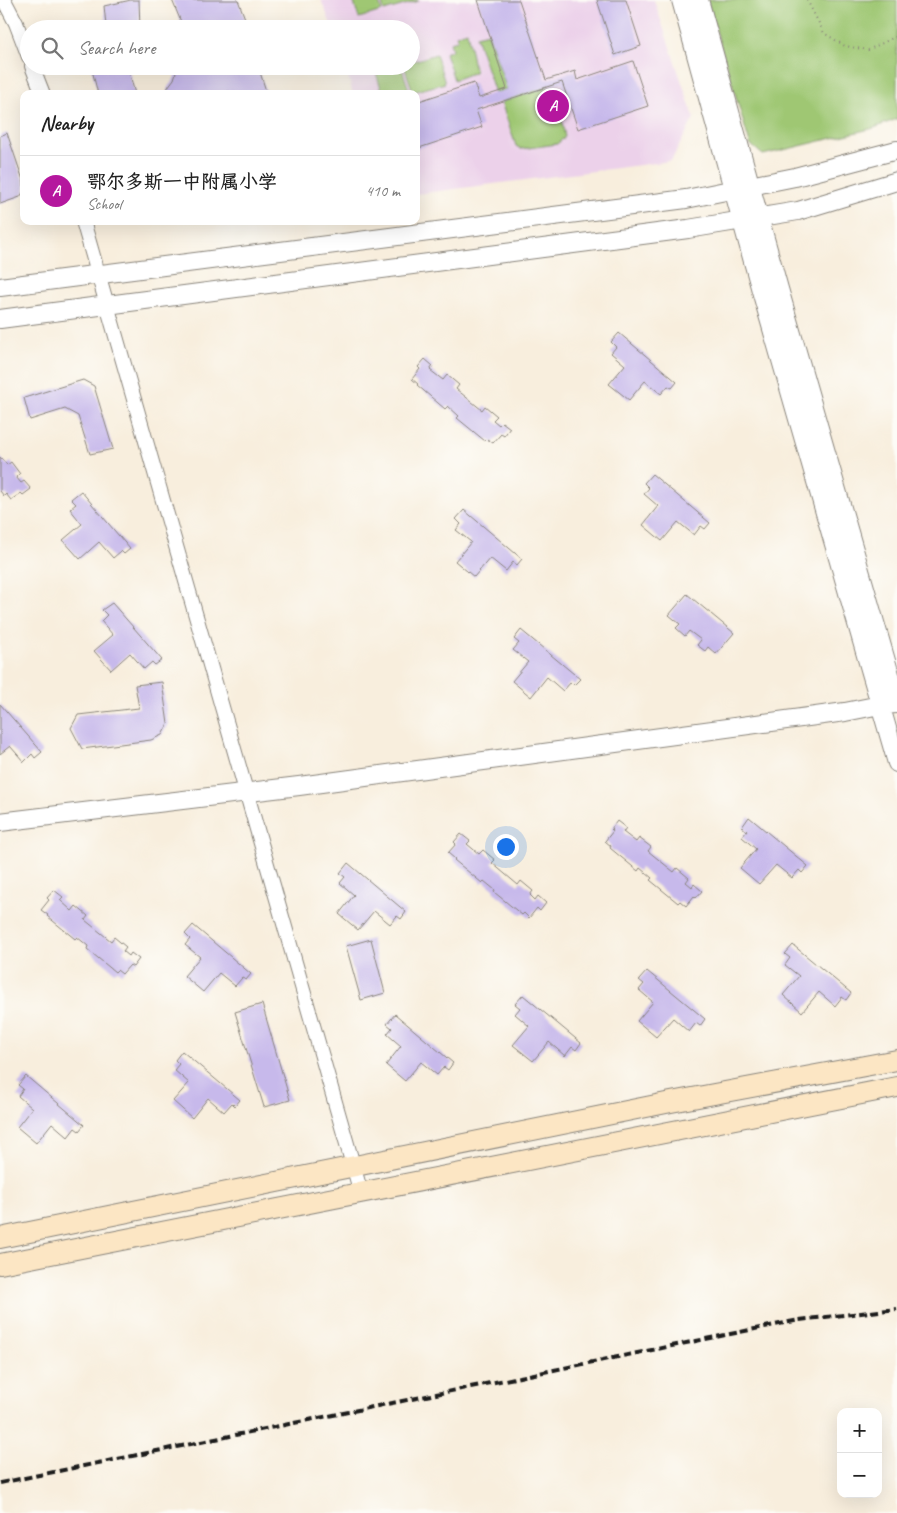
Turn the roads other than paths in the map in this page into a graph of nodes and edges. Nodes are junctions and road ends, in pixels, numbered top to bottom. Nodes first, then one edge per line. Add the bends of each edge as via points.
1 (4, 0) edge
2 (681, 0) edge
3 (699, 0) edge
4 (20, 34) edge
5 (36, 75) edge
6 (41, 90) edge
7 (897, 150) edge
8 (897, 181) edge
9 (742, 188) junction
10 (759, 218) junction
11 (742, 220) junction
12 (84, 225) edge
13 (98, 274) junction
14 (0, 287) edge
15 (107, 306) junction
16 (0, 319) edge
17 (897, 699) edge
18 (889, 704) edge
19 (897, 763) edge
20 (245, 792) junction
21 (0, 822) edge
22 (897, 1060) edge
23 (897, 1087) edge
24 (353, 1165) junction
25 (361, 1194) junction
26 (0, 1238) edge
27 (0, 1264) edge

1 - 4 street
2 - 9 street
3 - 9 street
5 - 6 street
7 - 9 street
8 - 10 street via 798,211
9 - 10 street
9 - 11 street
9 - 13 street via 686,199
10 - 11 street
10 - 17 street
11 - 15 street
11 - 18 street
12 - 13 street
13 - 14 street
13 - 15 street
15 - 16 street
15 - 20 street
18 - 19 street
18 - 20 street via 835,714
20 - 21 street
20 - 24 street
22 - 24 main road
23 - 25 main road
24 - 25 street
24 - 26 main road
25 - 27 main road

